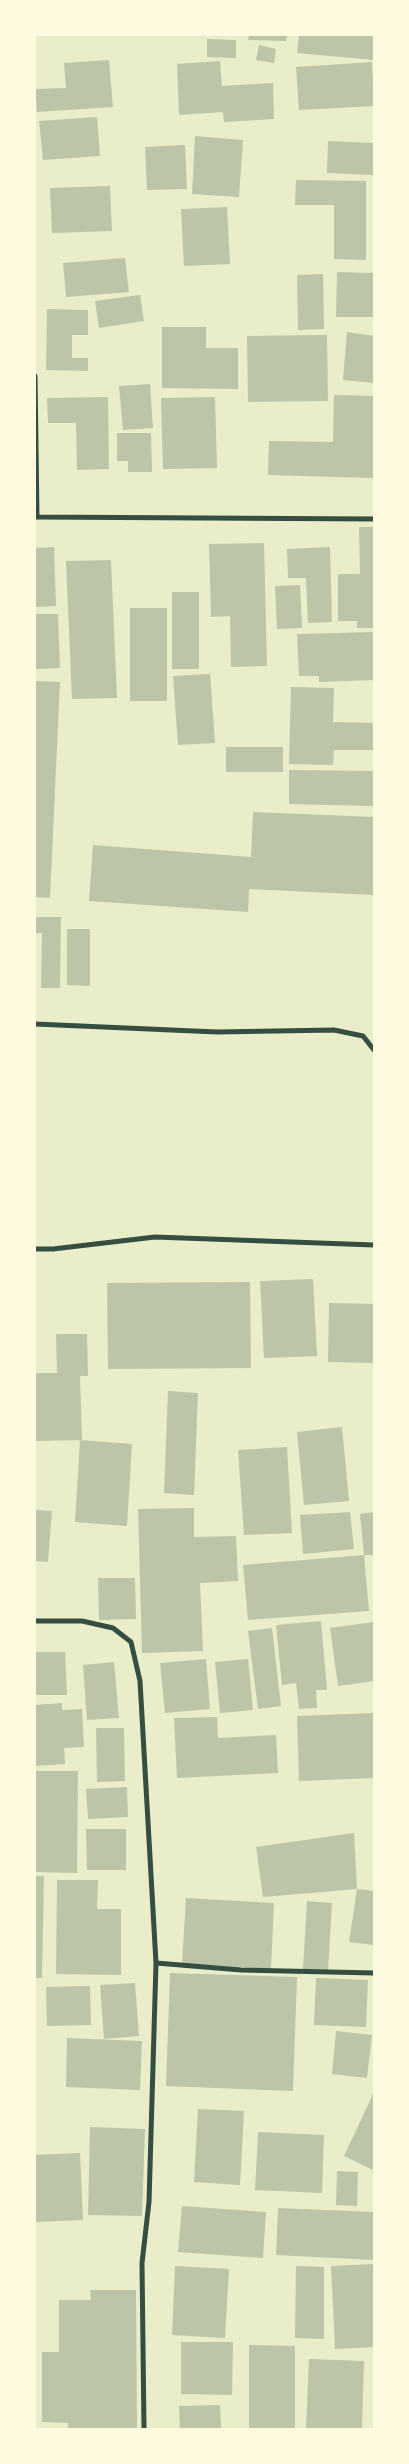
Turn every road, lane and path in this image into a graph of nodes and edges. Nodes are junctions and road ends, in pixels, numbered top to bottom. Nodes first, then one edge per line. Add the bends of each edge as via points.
1 (35, 376) edge
2 (36, 517) edge
3 (374, 519) edge
4 (35, 1024) edge
5 (374, 1050) edge
6 (374, 1245) edge
7 (35, 1249) edge
8 (35, 1621) edge
9 (156, 1963) junction
10 (374, 1973) edge
11 (144, 2429) edge

1 - 2 street
2 - 3 street
4 - 5 street via 217,1032 334,1030 363,1036
6 - 7 street via 155,1237
8 - 9 street via 82,1621 113,1628 131,1642 140,1681
9 - 10 street via 241,1970
9 - 11 street via 149,2202 142,2263

